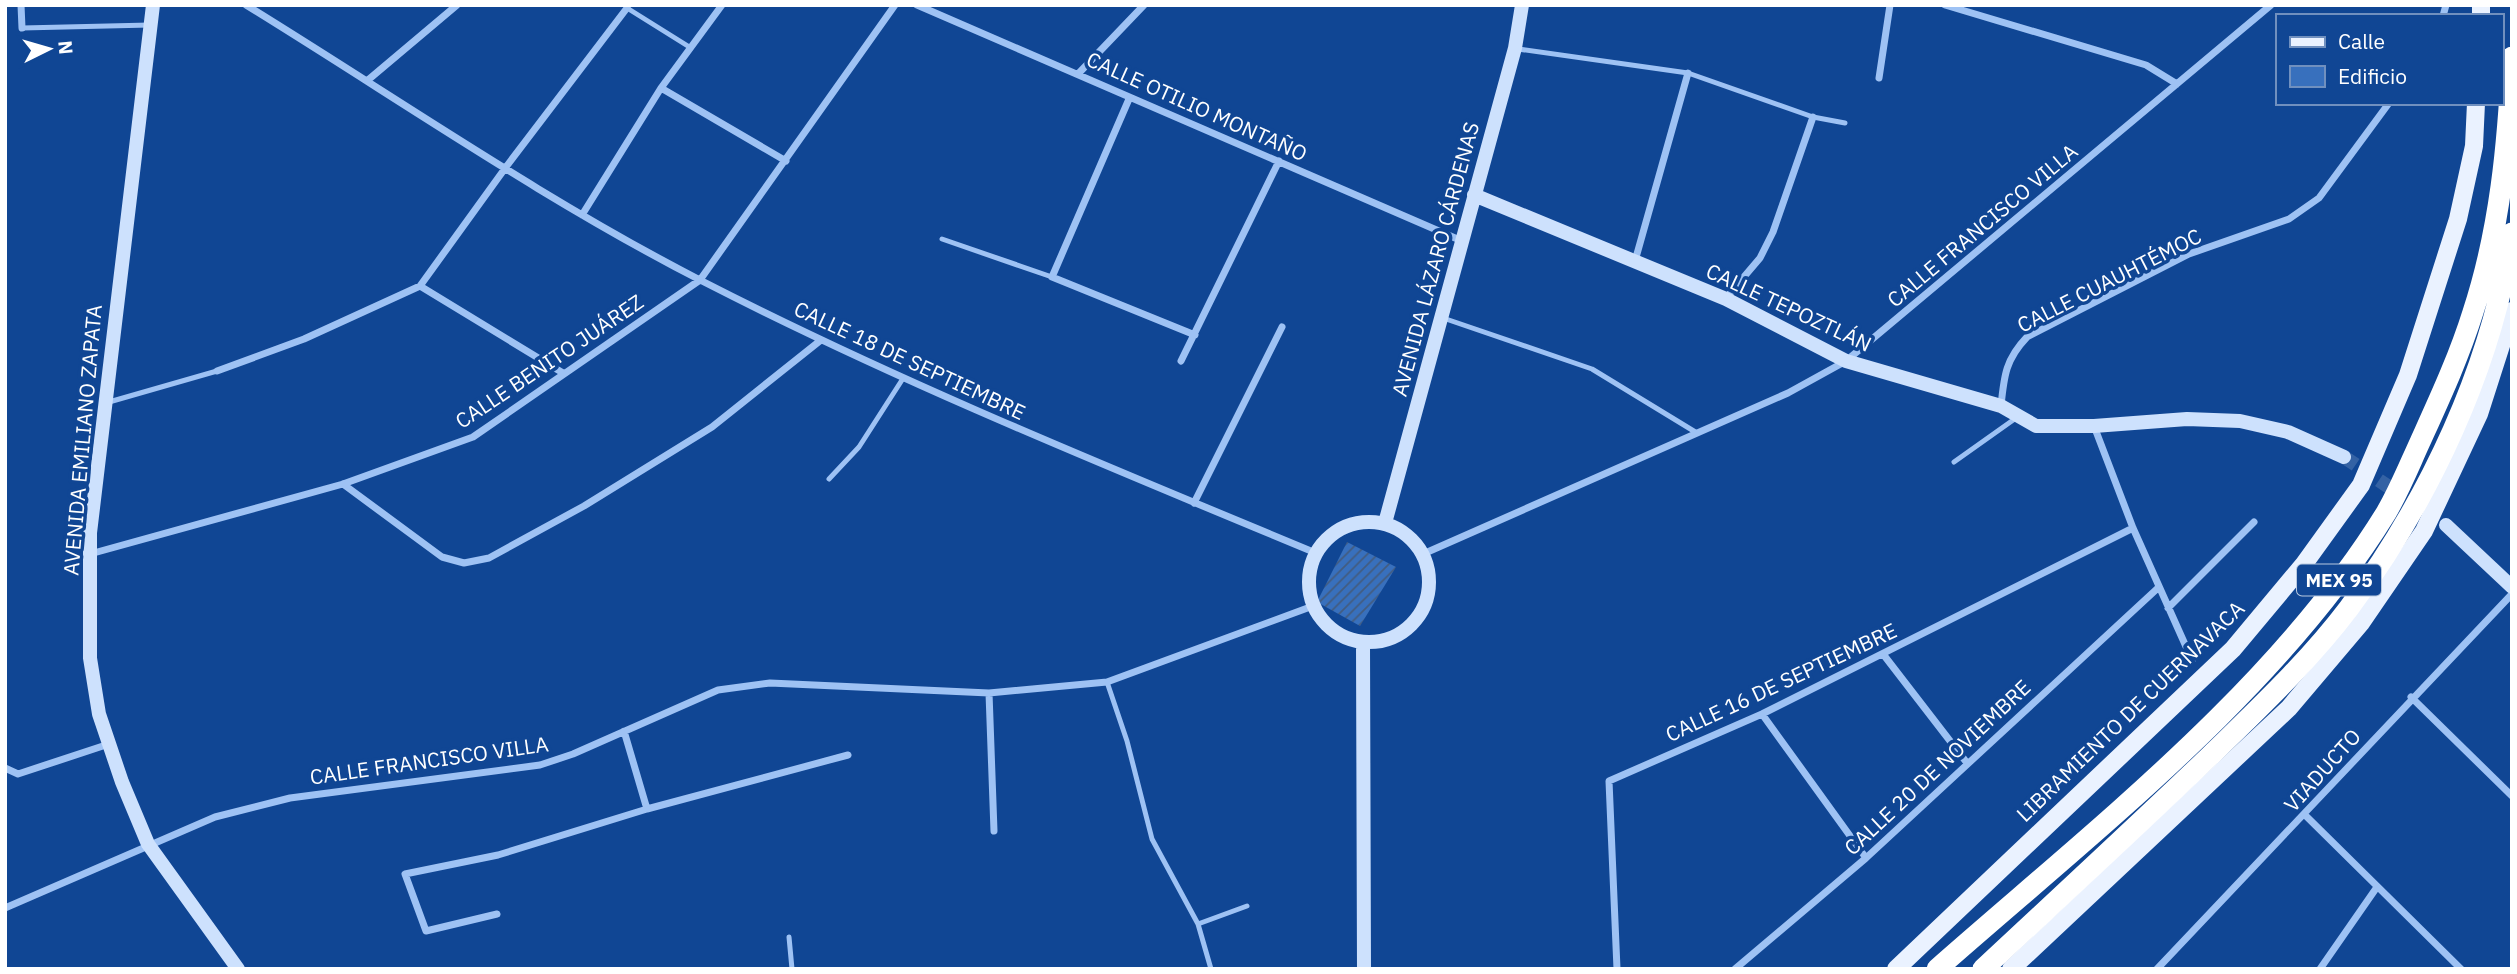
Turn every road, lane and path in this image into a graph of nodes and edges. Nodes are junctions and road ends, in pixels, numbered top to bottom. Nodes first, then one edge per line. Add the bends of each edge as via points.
1 (21, 5) edge
2 (153, 5) edge
3 (246, 5) edge
4 (457, 5) edge
5 (722, 5) edge
6 (895, 5) edge
7 (917, 5) edge
8 (1144, 5) edge
9 (1522, 5) edge
10 (1890, 5) edge
11 (1945, 5) edge
12 (2271, 5) edge
13 (627, 8) joint
14 (150, 24) junction
15 (22, 28) joint
16 (691, 48) junction
17 (1515, 48) junction
18 (2512, 57) edge
19 (1688, 73) junction
20 (1078, 74) junction
21 (1879, 78) dead end
22 (368, 80) junction
23 (2177, 84) junction
24 (661, 88) junction
25 (1129, 99) junction
26 (2388, 105) edge
27 (2476, 105) edge
28 (1813, 117) junction
29 (1846, 122) dead end
30 (786, 161) junction
31 (1279, 161) junction
32 (506, 167) junction
33 (1474, 195) junction
34 (582, 215) junction
35 (2512, 233) edge
36 (942, 239) dead end
37 (1462, 241) junction
38 (1635, 262) junction
39 (1052, 277) junction
40 (700, 280) junction
41 (420, 286) junction
42 (1726, 299) junction
43 (2512, 311) edge
44 (1440, 317) junction
45 (1282, 327) dead end
46 (1195, 335) junction
47 (821, 340) junction
48 (1181, 361) dead end
49 (1846, 361) junction
50 (217, 371) joint
51 (564, 373) junction
52 (902, 380) junction
53 (103, 403) junction
54 (2001, 405) junction
55 (2019, 416) junction
56 (2094, 426) junction
57 (1698, 434) junction
58 (2344, 457) tunnel mouth
59 (1954, 462) dead end
60 (829, 479) dead end
61 (343, 484) junction
62 (1194, 503) junction
63 (1385, 523) junction
64 (2254, 523) dead end
65 (2446, 525) dead end
66 (2133, 528) junction
67 (1316, 553) junction
68 (1423, 554) junction
69 (89, 555) junction
70 (2159, 587) junction
71 (2512, 587) edge
72 (2512, 594) edge
73 (1313, 606) junction
74 (2168, 608) junction
75 (1363, 643) junction
76 (1883, 653) junction
77 (2192, 660) dead end
78 (1107, 682) junction
79 (989, 693) junction
80 (2412, 697) junction
81 (1762, 714) junction
82 (624, 731) junction
83 (109, 744) junction
84 (848, 755) dead end
85 (1967, 763) junction
86 (5, 768) edge
87 (2512, 796) edge
88 (647, 809) junction
89 (2305, 815) junction
90 (994, 831) dead end
91 (148, 844) junction
92 (1866, 858) junction
93 (2377, 887) junction
94 (1247, 906) dead end
95 (5, 908) edge
96 (497, 914) dead end
97 (1198, 924) junction
98 (789, 937) dead end
99 (238, 969) edge
100 (792, 969) edge
101 (1211, 969) edge
102 (1364, 969) edge
103 (1618, 969) edge
104 (1735, 969) edge
105 (1896, 969) edge
106 (1937, 969) edge
107 (1983, 969) edge
108 (2011, 969) edge
109 (2157, 969) edge
110 (2320, 969) edge
111 (2461, 969) edge

1 - 15 street
2 - 14 street, AVENIDA EMILIANO ZAPATA
3 - 22 street, CALLE 18 DE SEPTIEMBRE
4 - 22 street
5 - 16 street
6 - 30 street, CALLE BENITO JUÁREZ
7 - 20 street, CALLE OTILIO MONTAÑO
8 - 20 street
9 - 17 street, AVENIDA LÁZARO CÁRDENAS
10 - 21 street
11 - 23 street via 2146,65
12 - 23 street, CALLE FRANCISCO VILLA
13 - 16 lane
13 - 32 street
14 - 15 lane
14 - 53 street, AVENIDA EMILIANO ZAPATA
16 - 24 street
17 - 19 lane
17 - 33 street, AVENIDA LÁZARO CÁRDENAS
18 - 106 highway, MEX 95 via 2508,131 2493,235 2473,312 2440,399 2387,512 2330,593 2262,672 2164,768
19 - 28 lane
19 - 38 street
20 - 25 street, CALLE OTILIO MONTAÑO
22 - 32 street, CALLE 18 DE SEPTIEMBRE
23 - 49 street, CALLE FRANCISCO VILLA
24 - 30 street
24 - 34 street
25 - 31 street, CALLE OTILIO MONTAÑO
25 - 39 street
26 - 54 street, CALLE CUAUHTÉMOC via 2319,198 2289,219 2189,254 2027,337 2011,353
27 - 105 main road, LIBRAMIENTO DE CUERNAVACA / MEX 95 via 2474,146 2458,219 2408,375 2361,485 2304,564 2233,649
28 - 29 lane
28 - 42 street via 1773,232 1760,258
30 - 40 street, CALLE BENITO JUÁREZ
31 - 37 street, CALLE OTILIO MONTAÑO
31 - 46 street
32 - 34 street, CALLE 18 DE SEPTIEMBRE
32 - 41 street
33 - 37 street, AVENIDA LÁZARO CÁRDENAS
33 - 38 street, CALLE TEPOZTLÁN
34 - 40 street, CALLE 18 DE SEPTIEMBRE
35 - 107 highway, MEX 95 via 2493,320 2462,409 2407,522 2348,609 2275,692
36 - 39 lane
37 - 44 street, AVENIDA LÁZARO CÁRDENAS
38 - 42 street, CALLE TEPOZTLÁN
39 - 46 street
40 - 47 street, CALLE 18 DE SEPTIEMBRE
40 - 51 street, CALLE BENITO JUÁREZ
41 - 50 street via 294,344
41 - 51 street
42 - 49 street, CALLE TEPOZTLÁN
43 - 108 main road, MEX 95 via 2479,414 2424,531 2361,623 2289,708
44 - 57 lane via 1592,369
44 - 63 street, AVENIDA LÁZARO CÁRDENAS
45 - 62 street
46 - 48 street
47 - 52 street, CALLE 18 DE SEPTIEMBRE
47 - 61 street via 712,427 489,558 464,563 442,558
49 - 54 street, CALLE TEPOZTLÁN
49 - 57 street, CALLE FRANCISCO VILLA
50 - 53 lane
51 - 61 street, CALLE BENITO JUÁREZ via 473,437
52 - 60 lane via 859,447
52 - 62 street, CALLE 18 DE SEPTIEMBRE
53 - 69 street, AVENIDA EMILIANO ZAPATA
54 - 55 street, CALLE TEPOZTLÁN
55 - 56 street, CALLE TEPOZTLÁN via 2036,426
55 - 59 lane
56 - 58 street, CALLE TEPOZTLÁN via 2187,419 2240,421 2288,432
56 - 66 street
57 - 68 street, CALLE FRANCISCO VILLA
61 - 69 street, CALLE BENITO JUÁREZ
62 - 67 street, CALLE 18 DE SEPTIEMBRE
63 - 67 street via 1345,526 1328,537
63 - 68 street via 1413,541
64 - 74 street
65 - 71 street
66 - 70 street
66 - 76 street, CALLE 16 DE SEPTIEMBRE
67 - 73 street via 1309,570
68 - 75 street via 1430,586 1419,617 1395,637
69 - 83 street, AVENIDA EMILIANO ZAPATA via 90,658 99,715
70 - 74 street
70 - 85 street, CALLE 20 DE NOVIEMBRE
72 - 80 street, VIADUCTO
73 - 75 street via 1333,631
73 - 78 street, CALLE FRANCISCO VILLA
74 - 77 street
75 - 102 street
76 - 81 street, CALLE 16 DE SEPTIEMBRE
76 - 85 street
78 - 79 street, CALLE FRANCISCO VILLA
78 - 97 lane via 1152,839
79 - 82 street, CALLE FRANCISCO VILLA via 770,682 718,690
79 - 90 street
80 - 87 street
80 - 89 street, VIADUCTO
81 - 92 street
81 - 103 street, CALLE 16 DE SEPTIEMBRE via 1609,781
82 - 88 street
82 - 91 street, CALLE FRANCISCO VILLA via 540,765 290,798 215,817
83 - 86 street via 18,774
83 - 91 street, AVENIDA EMILIANO ZAPATA
84 - 88 street
85 - 92 street, CALLE 20 DE NOVIEMBRE
88 - 96 street via 498,855 405,874 426,931
89 - 93 street
89 - 109 street, VIADUCTO
91 - 95 street, CALLE FRANCISCO VILLA
91 - 99 street, AVENIDA EMILIANO ZAPATA
92 - 104 street, CALLE 20 DE NOVIEMBRE
93 - 110 street
93 - 111 street
94 - 97 lane
97 - 101 lane
98 - 100 lane

